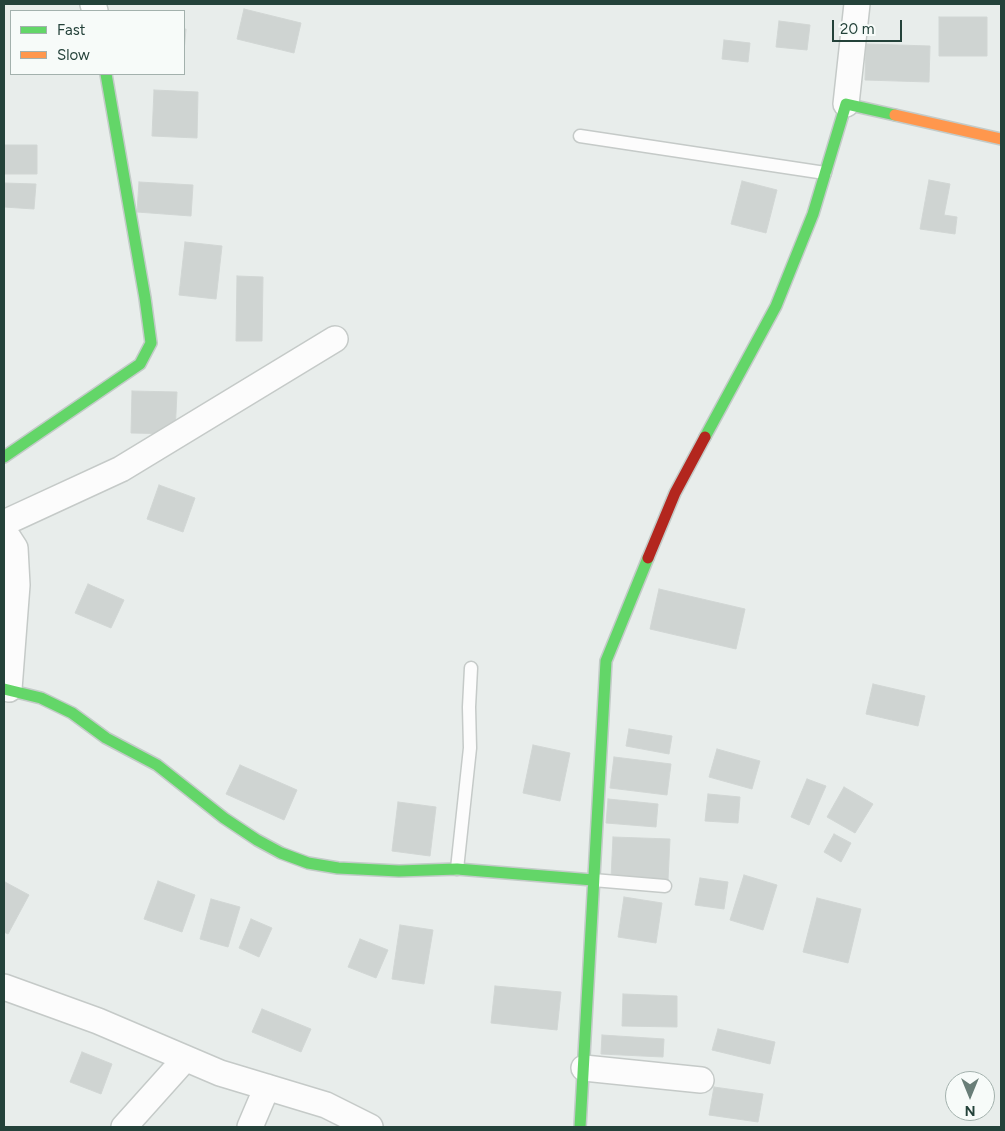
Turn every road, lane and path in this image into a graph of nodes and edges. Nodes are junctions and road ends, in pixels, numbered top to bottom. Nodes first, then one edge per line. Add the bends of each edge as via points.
1 (857, 4) edge
2 (106, 75) edge
3 (846, 104) junction
4 (580, 136) dead end
5 (1001, 138) edge
6 (825, 173) junction
7 (335, 339) dead end
8 (4, 457) edge
9 (4, 523) edge
10 (4, 531) edge
11 (471, 668) dead end
12 (6, 689) edge
13 (457, 869) junction
14 (593, 880) junction
15 (665, 886) dead end
16 (4, 987) edge
17 (185, 1058) junction
18 (584, 1068) junction
19 (701, 1080) dead end
20 (267, 1087) junction
21 (124, 1127) edge
22 (250, 1127) edge
23 (370, 1127) edge
24 (580, 1127) edge

1 - 3 street
2 - 8 street via 151,343 140,364
3 - 5 street
3 - 6 street
4 - 6 lane
6 - 14 street via 813,214 776,306 675,493 606,661
7 - 9 street via 121,469
10 - 12 street via 15,548 17,584
11 - 13 lane via 470,748
12 - 13 street via 41,698 72,713 106,738 157,765 224,818 281,853 308,863 338,868
13 - 14 street
14 - 15 lane
14 - 18 street
16 - 17 street via 98,1021
17 - 20 street
17 - 21 street
18 - 19 street
18 - 24 street
20 - 22 street
20 - 23 street via 326,1105

